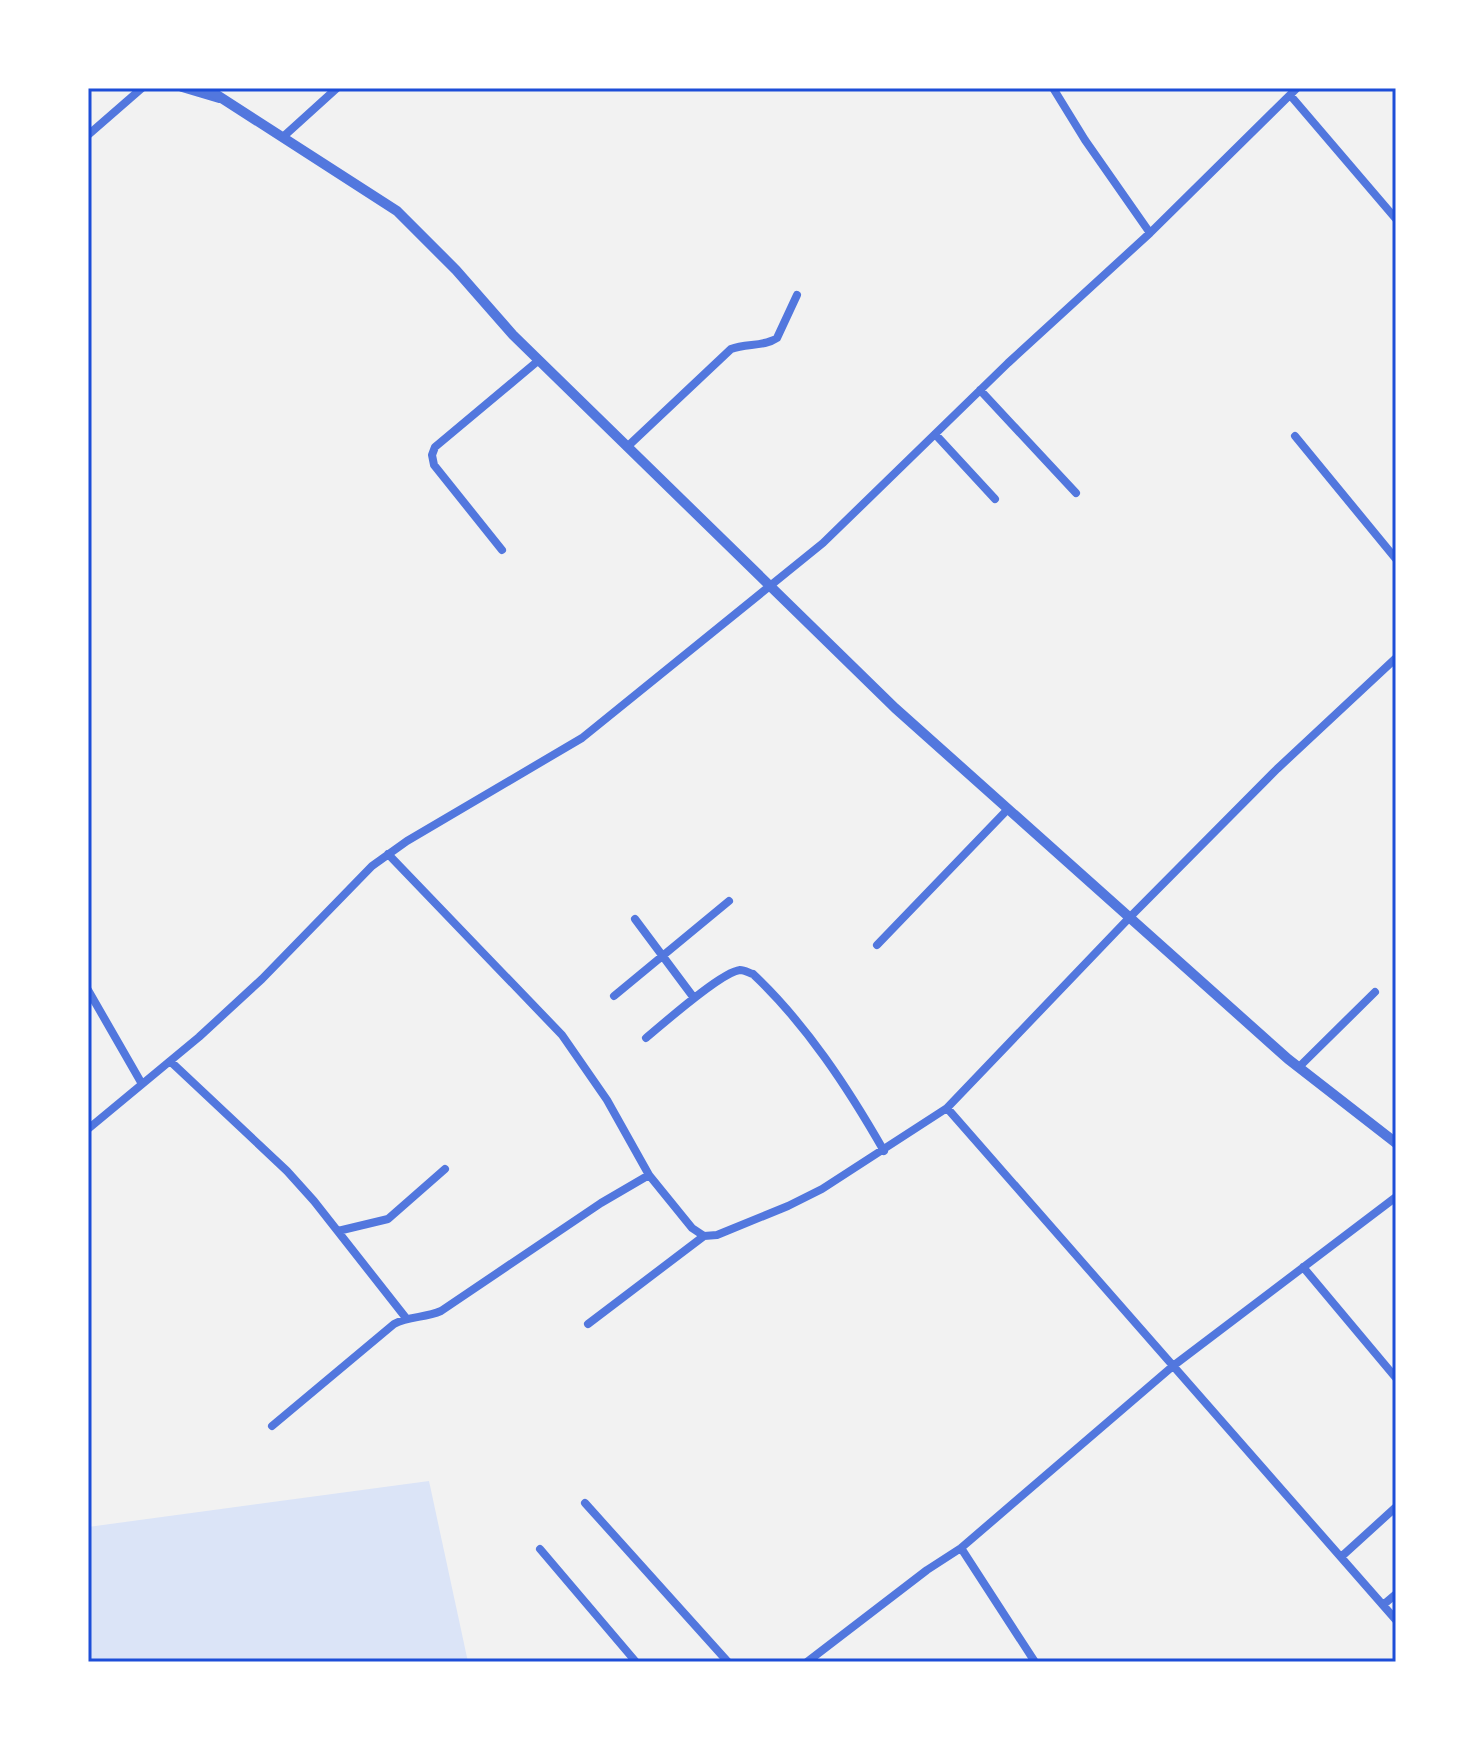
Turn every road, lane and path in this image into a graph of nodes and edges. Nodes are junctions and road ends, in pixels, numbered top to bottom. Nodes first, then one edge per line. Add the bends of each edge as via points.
1 (142, 88) edge
2 (182, 88) edge
3 (206, 88) edge
4 (337, 88) edge
5 (1053, 88) edge
6 (1297, 88) edge
7 (1290, 95) junction
8 (227, 101) junction
9 (88, 135) edge
10 (284, 136) junction
11 (1396, 219) edge
12 (1150, 233) junction
13 (797, 295) dead end
14 (539, 360) junction
15 (980, 390) junction
16 (935, 434) junction
17 (1295, 436) dead end
18 (627, 447) junction
19 (1076, 493) dead end
20 (995, 499) dead end
21 (502, 550) dead end
22 (1396, 559) edge
23 (768, 585) junction
24 (1396, 658) edge
25 (1008, 809) junction
26 (388, 854) junction
27 (729, 901) dead end
28 (1130, 917) junction
29 (635, 919) dead end
30 (877, 945) dead end
31 (662, 955) junction
32 (88, 990) edge
33 (1375, 992) dead end
34 (614, 996) dead end
35 (694, 998) junction
36 (646, 1038) dead end
37 (170, 1061) junction
38 (1299, 1067) junction
39 (142, 1084) junction
40 (947, 1108) junction
41 (88, 1129) edge
42 (1396, 1143) edge
43 (884, 1151) junction
44 (445, 1169) dead end
45 (649, 1175) junction
46 (1396, 1197) edge
47 (338, 1231) junction
48 (704, 1236) junction
49 (1303, 1267) junction
50 (406, 1318) junction
51 (588, 1324) dead end
52 (1173, 1366) junction
53 (1396, 1378) edge
54 (272, 1426) dead end
55 (585, 1503) dead end
56 (1396, 1507) edge
57 (961, 1548) junction
58 (540, 1549) dead end
59 (1341, 1557) junction
60 (1396, 1594) edge
61 (1383, 1605) junction
62 (1396, 1620) edge
63 (636, 1662) edge
64 (728, 1662) edge
65 (807, 1662) edge
66 (1035, 1662) edge

1 - 9 street
2 - 8 street
3 - 8 street
4 - 10 street
5 - 12 street
6 - 7 street
7 - 11 street
7 - 12 street
8 - 10 street
10 - 14 street via 397,211
12 - 15 street
13 - 18 street via 777,338 731,349
14 - 18 street
14 - 21 street via 432,455 434,465
15 - 16 street
15 - 19 street
16 - 20 street
16 - 23 street via 823,543
17 - 22 street
18 - 23 street
23 - 25 street
23 - 26 street via 582,738
24 - 28 street
25 - 28 street
25 - 30 street
26 - 37 street
26 - 45 street via 562,1035
27 - 31 street
28 - 38 street
28 - 40 street
29 - 31 street
31 - 34 street
31 - 35 street
32 - 39 street
33 - 38 street
35 - 36 street
35 - 43 street via 740,970 753,974 854,1099
37 - 39 street
37 - 47 street via 287,1171
38 - 42 street
39 - 41 street
40 - 43 street
40 - 52 street
43 - 48 street via 788,1206
44 - 47 street via 388,1219
45 - 48 street
45 - 50 street via 441,1311
46 - 49 street
47 - 50 street
48 - 51 street
49 - 52 street
49 - 53 street
50 - 54 street
52 - 57 street
52 - 59 street
55 - 64 street
56 - 59 street
57 - 65 street
57 - 66 street
58 - 63 street
59 - 61 street
60 - 61 street
61 - 62 street

